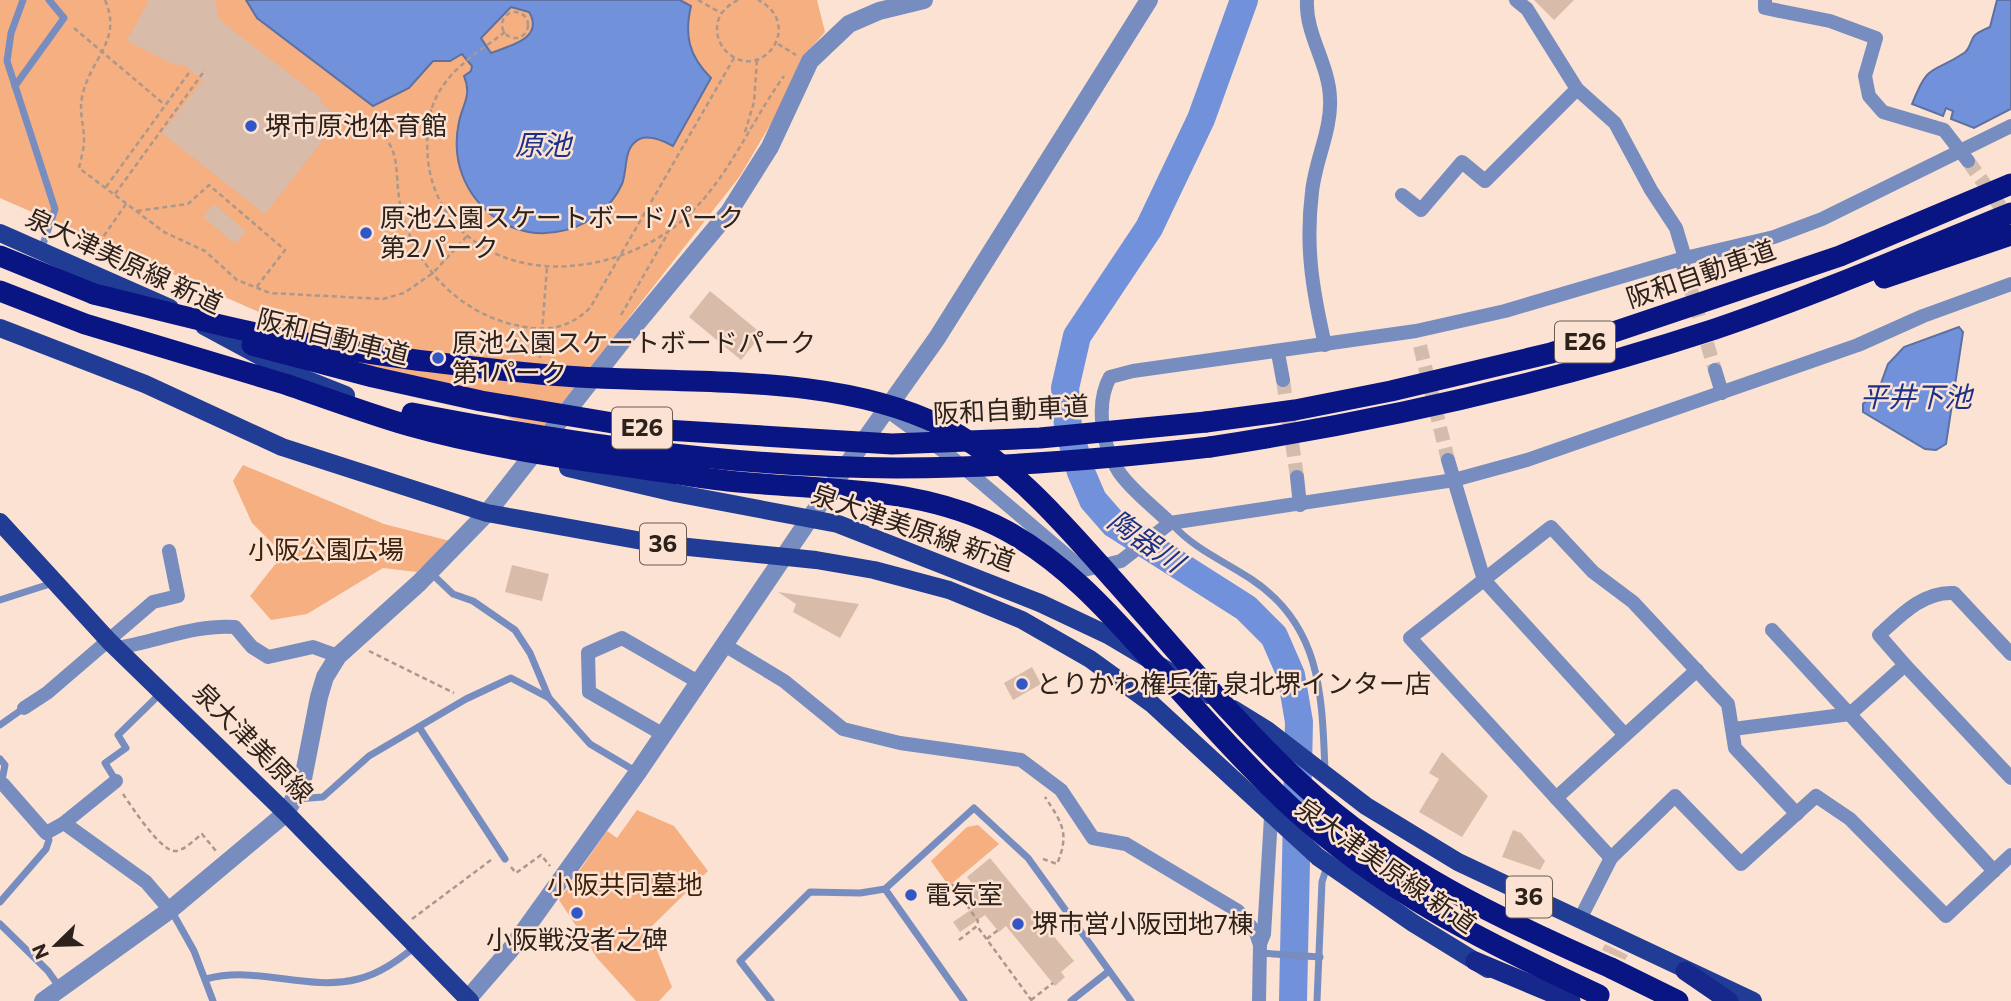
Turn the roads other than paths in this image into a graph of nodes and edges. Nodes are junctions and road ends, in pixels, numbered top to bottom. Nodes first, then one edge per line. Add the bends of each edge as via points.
1 (22, 0) edge
2 (49, 0) edge
3 (1149, 0) edge
4 (1307, 0) edge
5 (1516, 0) edge
6 (1765, 0) edge
7 (919, 1) edge
8 (15, 86) junction
9 (1577, 89) junction
10 (2011, 126) edge
11 (1964, 155) junction
12 (2011, 181) edge
13 (1402, 195) dead end
14 (2011, 213) edge
15 (0, 233) edge
16 (2011, 235) edge
17 (41, 250) junction
18 (0, 256) edge
19 (1683, 258) junction
20 (1689, 283) tunnel mouth
21 (2011, 284) edge
22 (0, 291) edge
23 (94, 294) junction
24 (1791, 302) junction
25 (0, 328) edge
26 (1416, 331) junction
27 (1325, 345) junction
28 (1420, 346) tunnel mouth
29 (1278, 353) junction
30 (1714, 370) tunnel mouth
31 (1283, 380) tunnel mouth
32 (288, 385) junction
33 (1722, 393) junction
34 (886, 409) junction
35 (1448, 460) tunnel mouth
36 (530, 461) junction
37 (1297, 477) tunnel mouth
38 (1454, 480) junction
39 (1300, 505) junction
40 (488, 513) junction
41 (810, 518) junction
42 (0, 522) edge
43 (1170, 523) junction
44 (169, 551) dead end
45 (786, 557) junction
46 (430, 572) junction
47 (1484, 580) junction
48 (53, 583) junction
49 (0, 600) edge
50 (1772, 630) dead end
51 (113, 644) junction
52 (726, 646) junction
53 (344, 649) junction
54 (2011, 654) edge
55 (1905, 665) junction
56 (1697, 670) junction
57 (700, 683) junction
58 (163, 691) junction
59 (549, 698) junction
60 (24, 708) joint
61 (1850, 714) junction
62 (0, 725) edge
63 (419, 727) junction
64 (1733, 729) junction
65 (664, 735) junction
66 (1625, 735) junction
67 (0, 759) edge
68 (638, 772) junction
69 (1322, 772) junction
70 (2011, 778) edge
71 (116, 781) joint
72 (2, 784) edge
73 (1556, 798) junction
74 (291, 806) junction
75 (1797, 814) junction
76 (1276, 821) junction
77 (64, 823) junction
78 (46, 832) junction
79 (2011, 855) edge
80 (503, 856) road end
81 (1611, 858) junction
82 (1323, 860) junction
83 (1994, 871) junction
84 (885, 889) junction
85 (0, 902) edge
86 (170, 910) junction
87 (1579, 921) junction
88 (0, 923) edge
89 (415, 946) junction
90 (1260, 949) junction
91 (1320, 957) junction
92 (1475, 961) junction
93 (1110, 971) junction
94 (1685, 971) junction
95 (206, 979) junction
96 (53, 996) edge
97 (468, 1000) edge
98 (213, 1001) edge
99 (771, 1001) edge
100 (964, 1001) edge
101 (1071, 1001) edge
102 (1130, 1001) edge
103 (1259, 1001) edge
104 (1317, 1001) edge
105 (1546, 1001) edge
106 (1572, 1001) edge
107 (1613, 1001) edge
108 (1678, 1001) edge
109 (1729, 1001) edge
110 (1753, 1001) edge

1 - 8 lane via 7,61
2 - 8 lane via 64,18
3 - 34 street via 937,338
4 - 27 street via 1330,98 1312,191 1309,241 1310,276
5 - 9 street via 1527,9
6 - 11 street via 1765,8 1876,38 1865,76 1869,96 1883,111 1944,131
7 - 36 street via 849,24 810,61 770,147 729,212
8 - 17 lane via 55,209
9 - 13 street via 1485,181 1462,162 1421,210
9 - 19 street via 1615,123 1675,228
10 - 11 street
11 - 19 street via 1774,237
12 - 23 highway, 阪和自動車道 / E26, bridge via 1840,256 1551,353 1295,410 1040,438 892,444 649,429 481,401 373,377 258,347
14 - 24 highway, 阪和自動車道 / E26
15 - 17 main road, 泉大津美原線 新道 / 36
16 - 24 highway via 1841,292
17 - 36 main road, 泉大津美原線 新道 / 36 via 142,293 293,374 449,436
18 - 23 highway, 阪和自動車道 / E26
19 - 20 street
19 - 26 street via 1505,311
21 - 33 street
22 - 32 highway, 阪和自動車道 / E26 via 85,324
23 - 108 highway, bridge via 279,338 360,352 544,374 789,387 849,396 946,428 980,450 1048,509 1231,711 1304,786 1351,825 1466,901
24 - 32 highway, 阪和自動車道 / E26, bridge via 1563,375 1394,416 1210,447 975,467 780,462 580,444
25 - 40 main road, 泉大津美原線 新道 / 36 via 145,384 282,447
26 - 27 street
26 - 28 street
27 - 29 street
29 - 31 street
29 - 43 street via 1110,377 1102,391 1101,424 1119,471
30 - 33 street
32 - 107 highway, bridge via 411,426 484,444 728,481 875,491 960,510 1004,530 1046,555 1083,587 1253,770 1373,874 1455,927
33 - 38 street
34 - 41 street
34 - 43 street via 950,456 1084,570 1121,561
35 - 38 street
36 - 40 street
36 - 41 main road, 泉大津美原線 新道 / 36
37 - 39 street
38 - 39 street
38 - 47 street
39 - 43 street
40 - 45 main road, 泉大津美原線 新道 / 36 via 659,544
40 - 46 street
41 - 45 street
41 - 69 main road, 泉大津美原線 新道 / 36 via 890,543 1108,635 1267,730
42 - 48 main road, 泉大津美原線
43 - 69 lane via 1188,543 1261,586 1291,612 1301,628 1314,666
44 - 51 street via 178,596 153,602
45 - 52 street
45 - 76 main road, 泉大津美原線 新道 / 36 via 874,570 949,590 1022,620 1090,659 1152,704
46 - 53 street
46 - 59 lane via 453,594 473,601 515,629
47 - 56 street via 1551,527 1593,572 1633,602
47 - 66 street
47 - 73 street via 1410,638
48 - 49 lane
48 - 51 main road, 泉大津美原線
50 - 61 street
51 - 53 street via 150,643 211,625 235,627 268,657 313,647
51 - 58 main road, 泉大津美原線
51 - 60 street
52 - 57 street
52 - 90 street via 784,681 844,729 900,743 1021,760 1061,790 1093,838 1126,844 1238,911 1256,933
53 - 74 street via 325,677 302,784
54 - 55 street via 1954,593 1942,592 1911,606 1879,635
55 - 61 street
55 - 70 street
56 - 64 street via 1728,704
56 - 66 street
57 - 65 street
57 - 65 street via 621,638 588,653 589,692
58 - 71 lane via 118,735 126,748 105,763
58 - 74 main road, 泉大津美原線
59 - 63 lane via 511,678
59 - 68 lane via 590,744
60 - 62 lane
61 - 64 street
61 - 83 street
63 - 74 lane via 369,756 323,797
63 - 80 lane
64 - 75 street via 1735,748
65 - 68 street
66 - 73 street
67 - 72 lane via 5,765
68 - 97 street via 511,949
69 - 87 main road, 泉大津美原線 新道 / 36 via 1410,836
71 - 77 street
72 - 78 street
73 - 81 street
74 - 86 street
74 - 89 main road, 泉大津美原線
75 - 81 street via 1741,864 1675,796
75 - 83 street via 1816,796 1850,819 1946,916
76 - 82 main road, 泉大津美原線 新道 / 36
76 - 90 street
77 - 78 street
77 - 86 street via 146,882
78 - 85 lane via 46,849
79 - 83 street
81 - 87 street
82 - 91 lane
82 - 92 main road, 泉大津美原線 新道 / 36
84 - 93 lane via 974,808 1028,858
84 - 99 lane via 810,892 740,961
84 - 100 lane
86 - 95 lane
86 - 96 street
87 - 94 main road, 泉大津美原線 新道 / 36
88 - 96 lane via 48,971
89 - 95 lane via 393,964 358,979 308,981 250,973
89 - 97 main road, 泉大津美原線
90 - 91 lane
90 - 103 street
91 - 104 lane
92 - 105 main road, 泉大津美原線 新道 / 36
92 - 106 highway
93 - 101 lane
93 - 102 lane
94 - 109 highway
94 - 110 main road, 泉大津美原線 新道 / 36
95 - 98 lane

